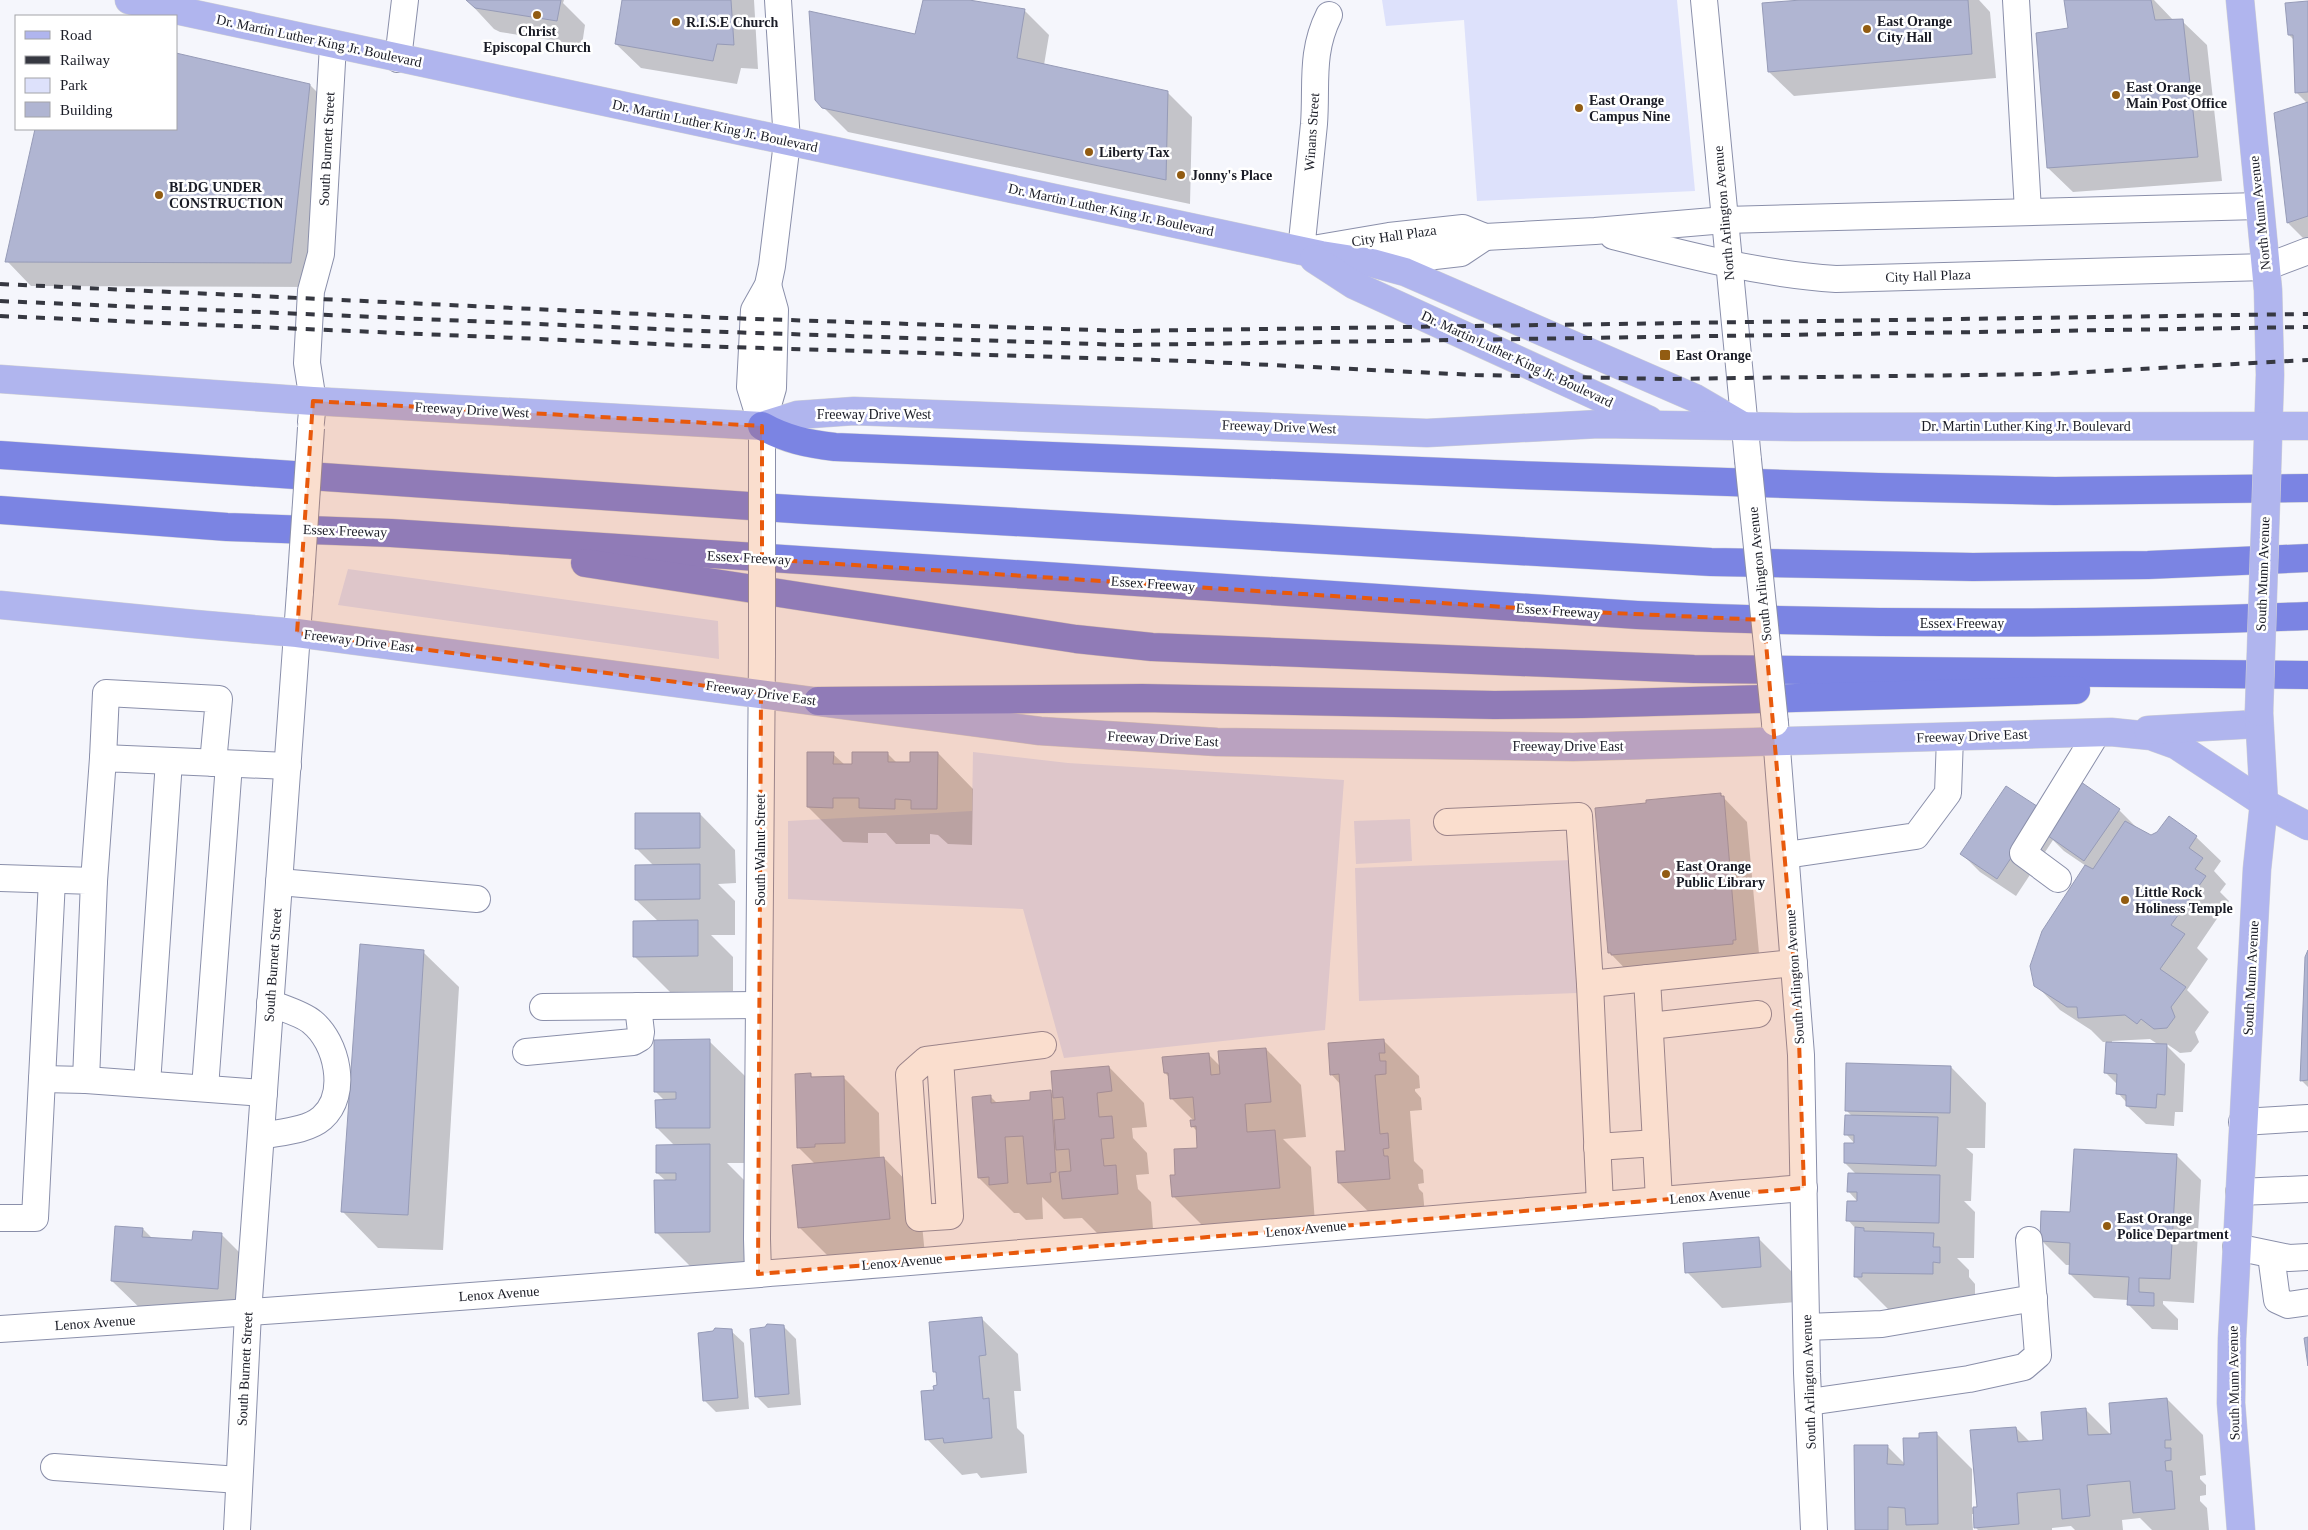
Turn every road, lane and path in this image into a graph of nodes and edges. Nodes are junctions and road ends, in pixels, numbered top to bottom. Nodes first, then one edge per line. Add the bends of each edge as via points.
1 (129, 0) edge
2 (405, 0) edge
3 (778, 0) edge
4 (1704, 0) edge
5 (2016, 0) edge
6 (2240, 0) edge
7 (1329, 15) dead end
8 (333, 45) junction
9 (398, 58) junction
10 (787, 142) junction
11 (2259, 206) junction
12 (2028, 212) junction
13 (1725, 220) junction
14 (1595, 232) junction
15 (1485, 238) junction
16 (1300, 251) junction
17 (2308, 252) edge
18 (1372, 263) junction
19 (1729, 265) junction
20 (2266, 267) junction
21 (0, 379) edge
22 (312, 401) junction
23 (762, 426) junction
24 (1661, 426) junction
25 (1745, 426) junction
26 (2268, 426) junction
27 (2308, 426) edge
28 (0, 455) edge
29 (2308, 488) edge
30 (0, 510) edge
31 (391, 533) junction
32 (2308, 558) edge
33 (0, 605) edge
34 (2308, 616) edge
35 (297, 632) junction
36 (2308, 676) edge
37 (761, 693) junction
38 (818, 701) junction
39 (2258, 718) junction
40 (2104, 732) junction
41 (1776, 733) junction
42 (1950, 737) junction
43 (103, 758) junction
44 (169, 761) junction
45 (221, 764) junction
46 (288, 766) junction
47 (2264, 803) junction
48 (1447, 822) dead end
49 (2308, 826) edge
50 (1786, 855) junction
51 (0, 878) edge
52 (2058, 879) dead end
53 (52, 880) junction
54 (94, 881) junction
55 (279, 882) junction
56 (476, 899) dead end
57 (1794, 963) junction
58 (1647, 978) junction
59 (1590, 984) junction
60 (270, 1003) junction
61 (758, 1005) junction
62 (638, 1006) junction
63 (543, 1007) dead end
64 (1758, 1014) dead end
65 (1650, 1026) junction
66 (1044, 1045) dead end
67 (526, 1052) dead end
68 (940, 1058) junction
69 (42, 1079) junction
70 (86, 1080) junction
71 (147, 1084) junction
72 (205, 1088) junction
73 (264, 1093) junction
74 (2308, 1118) edge
75 (2242, 1122) junction
76 (261, 1136) junction
77 (1656, 1143) junction
78 (1597, 1147) junction
79 (1804, 1188) junction
80 (2308, 1189) edge
81 (2238, 1192) junction
82 (1658, 1200) junction
83 (1600, 1205) junction
84 (934, 1217) junction
85 (0, 1218) edge
86 (2029, 1240) dead end
87 (2236, 1247) junction
88 (2271, 1255) junction
89 (2308, 1257) edge
90 (935, 1259) junction
91 (758, 1274) junction
92 (2034, 1298) junction
93 (2308, 1302) edge
94 (248, 1313) junction
95 (1806, 1328) junction
96 (0, 1329) edge
97 (1809, 1402) junction
98 (54, 1467) dead end
99 (239, 1480) junction
100 (237, 1530) edge
101 (1814, 1530) edge
102 (2241, 1530) edge

1 - 8 main road, Dr. Martin Luther King Jr. Boulevard
2 - 9 street
3 - 10 street, South Walnut Street
4 - 13 street, North Arlington Avenue
5 - 12 street
6 - 11 main road, North Munn Avenue
7 - 16 street, Winans Street via 1316,51 1314,122
8 - 9 main road, Dr. Martin Luther King Jr. Boulevard
8 - 22 street, South Burnett Street via 321,254 311,290 307,354
9 - 10 main road, Dr. Martin Luther King Jr. Boulevard
10 - 16 main road, Dr. Martin Luther King Jr. Boulevard
10 - 23 street, South Walnut Street via 768,285 754,310 750,387
11 - 12 street, City Hall Plaza
11 - 20 main road, North Munn Avenue
12 - 13 street, City Hall Plaza
13 - 14 street, City Hall Plaza
13 - 19 street, North Arlington Avenue
14 - 15 street, City Hall Plaza
14 - 19 street, City Hall Plaza
15 - 16 street, City Hall Plaza via 1463,228 1445,229
15 - 18 street, City Hall Plaza via 1461,253
16 - 18 main road, Dr. Martin Luther King Jr. Boulevard
16 - 24 main road, Dr. Martin Luther King Jr. Boulevard via 1354,285
17 - 20 street, City Hall Plaza
18 - 25 main road, Dr. Martin Luther King Jr. Boulevard via 1406,272 1695,398
19 - 20 street, City Hall Plaza via 1836,279
19 - 25 street, North Arlington Avenue
20 - 26 main road, North Munn Avenue via 2270,375
21 - 22 main road, Freeway Drive West
22 - 23 main road, Freeway Drive West
22 - 35 street, South Burnett Street, bridge
23 - 24 main road, Freeway Drive West via 797,415 854,411 1427,433 1564,424
23 - 29 highway via 801,442 835,447 1121,460 1906,488 2055,491
23 - 37 street, South Walnut Street, bridge
24 - 25 main road, Dr. Martin Luther King Jr. Boulevard
25 - 26 main road, Dr. Martin Luther King Jr. Boulevard
25 - 41 street, South Arlington Avenue, bridge
26 - 27 main road, Dr. Martin Luther King Jr. Boulevard
26 - 39 main road, South Munn Avenue, bridge
28 - 32 highway via 768,507 1701,561 1973,567 2148,565
30 - 31 highway, Essex Freeway via 227,527
31 - 34 highway, Essex Freeway via 1637,616 1962,623
31 - 36 highway via 1076,639 1152,647 1694,669
33 - 35 main road, Freeway Drive East
35 - 37 main road, Freeway Drive East
35 - 46 street, South Burnett Street
36 - 38 highway via 2023,692 1600,704 1151,698
37 - 38 main road, Freeway Drive East
37 - 61 street, South Walnut Street
38 - 41 main road, Freeway Drive East via 1040,731 1199,742 1573,747
39 - 40 main road
39 - 47 main road, South Munn Avenue
40 - 42 main road, Freeway Drive East
40 - 47 main road, Freeway Drive East via 2151,736 2176,745
40 - 52 street via 2023,853
41 - 42 main road, Freeway Drive East
41 - 50 street, South Arlington Avenue
42 - 50 street via 1948,793 1916,836
43 - 44 street
43 - 45 street via 106,692 218,699
43 - 54 street
44 - 45 street
44 - 71 street
45 - 46 street
45 - 72 street
46 - 55 street, South Burnett Street
47 - 49 main road, Freeway Drive East
47 - 75 main road, South Munn Avenue
48 - 59 street via 1579,816
50 - 57 street, South Arlington Avenue
51 - 53 street
53 - 54 street
53 - 69 street
54 - 70 street
55 - 56 street
55 - 60 street, South Burnett Street
57 - 58 street
57 - 79 street, South Arlington Avenue via 1801,1055
58 - 59 street
58 - 65 street
59 - 78 street
60 - 73 street, South Burnett Street
60 - 76 street via 312,1022 336,1059 338,1087 332,1105 322,1118 304,1128
61 - 62 street
61 - 91 street, South Walnut Street
62 - 63 street
62 - 67 street via 641,1032 640,1038 633,1042
64 - 65 street
65 - 77 street
66 - 68 street
68 - 84 street via 950,1216
68 - 84 street via 926,1060 909,1075 919,1218
69 - 70 street
69 - 85 street via 35,1218
70 - 71 street
71 - 72 street
72 - 73 street
73 - 76 street, South Burnett Street
74 - 75 street
75 - 81 main road, South Munn Avenue
76 - 94 street, South Burnett Street
77 - 78 street
77 - 82 street
78 - 83 street
79 - 82 street, Lenox Avenue
79 - 95 street, South Arlington Avenue
80 - 81 street
81 - 87 main road, South Munn Avenue
82 - 83 street, Lenox Avenue
83 - 90 street, Lenox Avenue
84 - 90 street
86 - 92 street
87 - 88 street
87 - 102 main road, South Munn Avenue via 2231,1403
88 - 89 street
88 - 93 street via 2277,1300 2288,1305
90 - 91 street, Lenox Avenue
91 - 94 street, Lenox Avenue
92 - 95 street via 1882,1324
92 - 97 street via 2038,1355 2024,1367 1968,1379
94 - 96 street, Lenox Avenue
94 - 99 street, South Burnett Street
95 - 97 street, South Arlington Avenue
97 - 101 street, South Arlington Avenue
98 - 99 street
99 - 100 street, South Burnett Street

